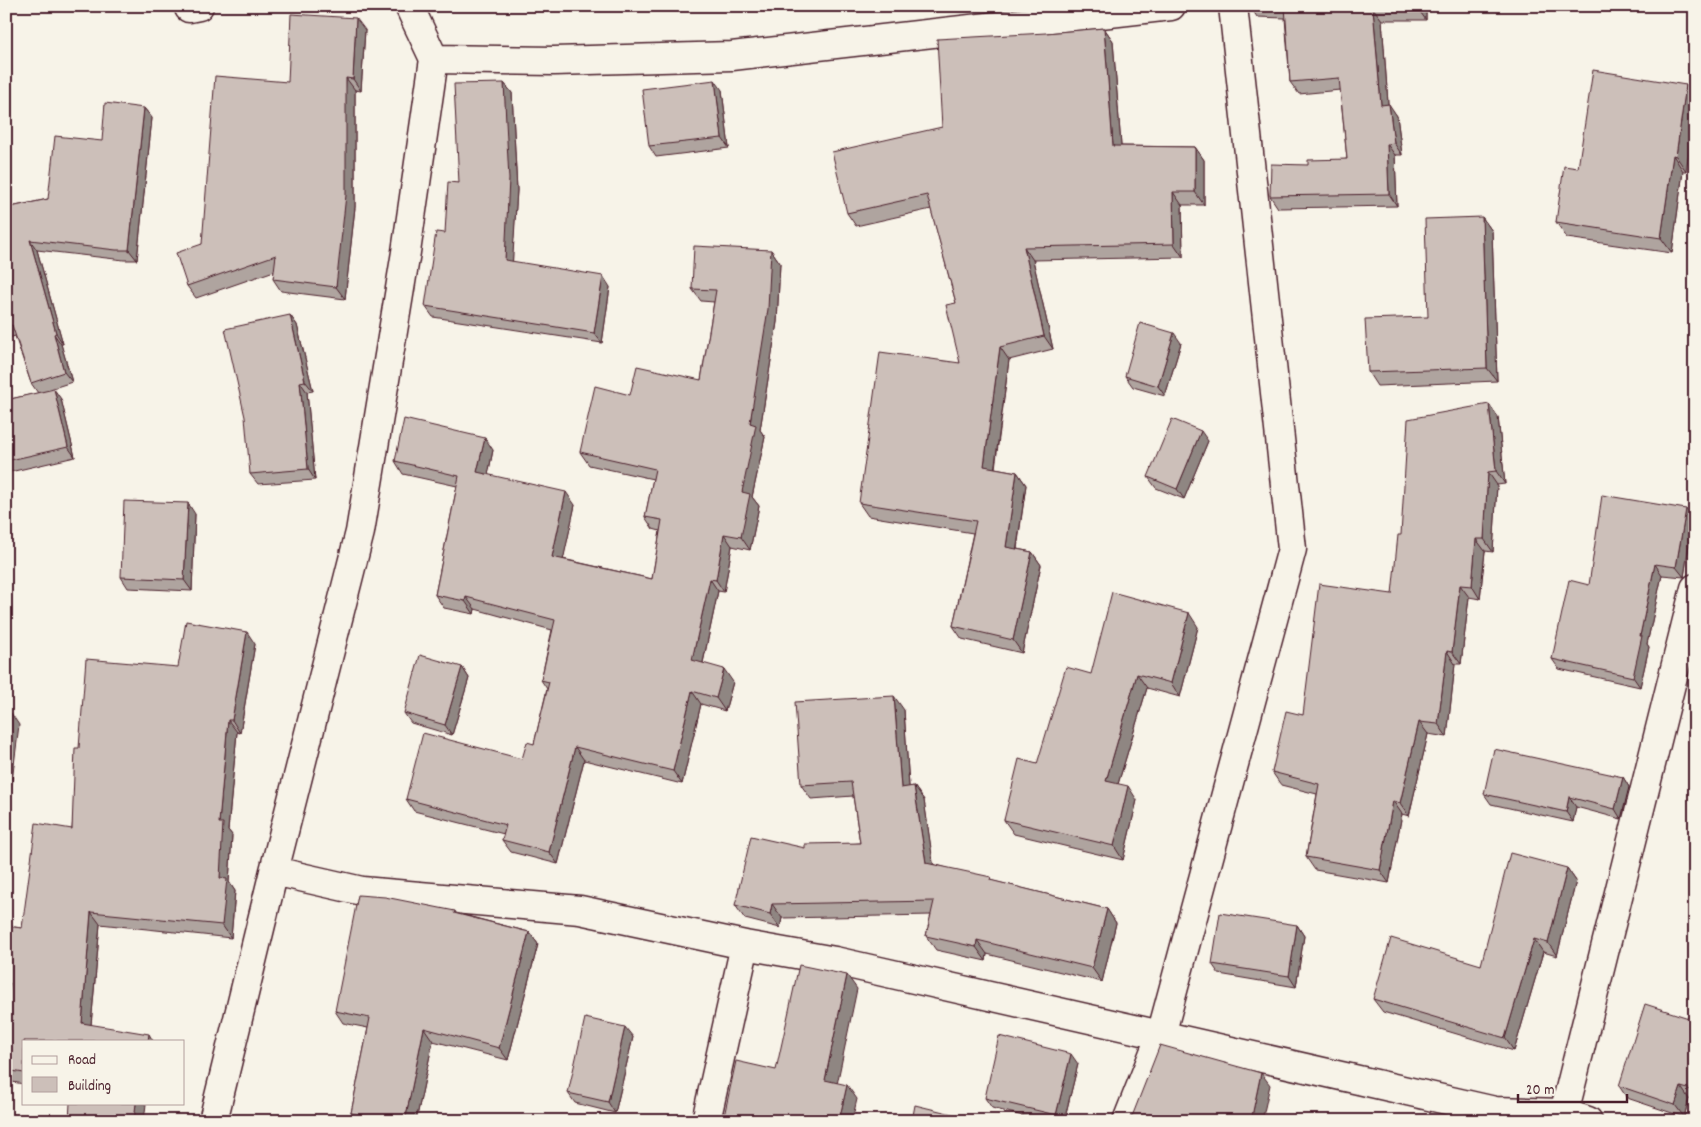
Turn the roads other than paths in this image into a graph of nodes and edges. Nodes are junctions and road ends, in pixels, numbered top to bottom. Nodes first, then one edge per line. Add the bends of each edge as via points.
1 (409, 6) edge
2 (1171, 6) edge
3 (1233, 6) edge
4 (434, 59) junction
5 (1695, 588) edge
6 (274, 871) junction
7 (745, 946) junction
8 (1161, 1034) junction
9 (1576, 1117) edge
10 (213, 1121) edge
11 (706, 1121) edge
12 (1127, 1121) edge

1 - 4 street
2 - 4 street via 732,56 554,61
3 - 8 street via 1292,549
4 - 6 street via 360,532
5 - 9 street
6 - 7 street via 362,890 580,910
6 - 10 street
7 - 8 street via 835,961
7 - 11 street
8 - 9 street via 1495,1111
8 - 12 street

